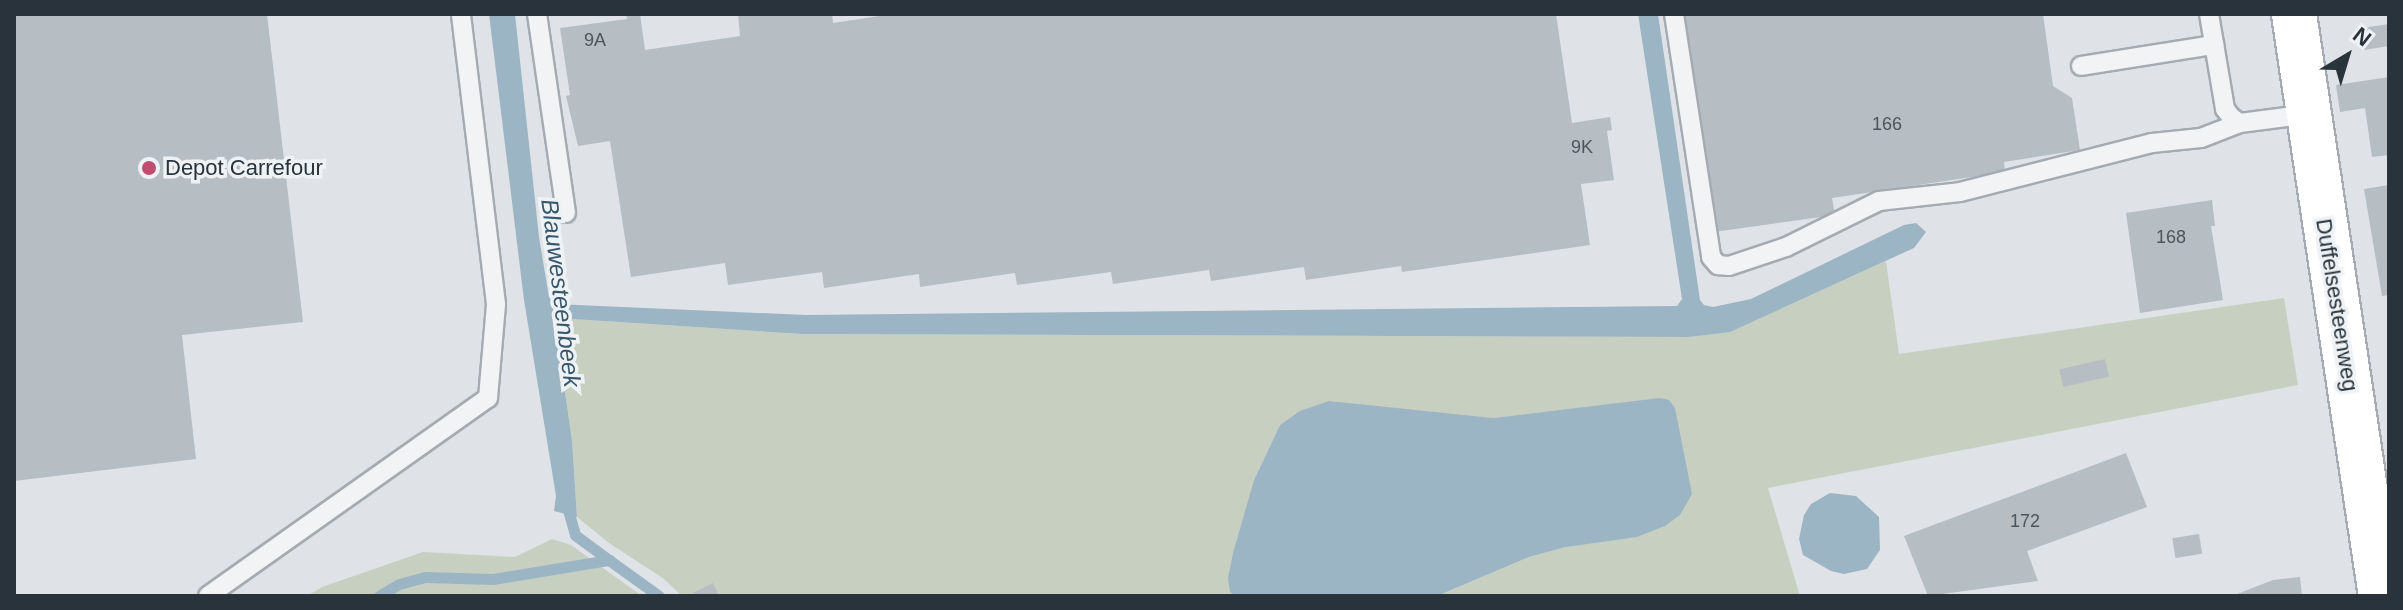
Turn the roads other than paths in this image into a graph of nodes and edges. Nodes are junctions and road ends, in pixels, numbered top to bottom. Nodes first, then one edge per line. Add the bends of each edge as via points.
1 (461, 14) edge
2 (537, 14) edge
3 (1674, 14) edge
4 (2209, 14) edge
5 (2294, 14) edge
6 (2214, 45) junction
7 (2081, 66) dead end
8 (2309, 114) junction
9 (2240, 123) junction
10 (566, 213) dead end
11 (197, 596) edge
12 (209, 596) edge
13 (2381, 596) edge

1 - 12 lane via 496,304 488,398
2 - 10 lane
3 - 9 lane via 1711,257 1718,265 1786,247 1879,201 1960,192 2152,143 2201,138
4 - 6 lane
5 - 8 street, Duffelsesteenweg
6 - 7 lane
6 - 9 lane via 2225,109
8 - 9 lane
8 - 13 street, Duffelsesteenweg
11 - 12 lane

